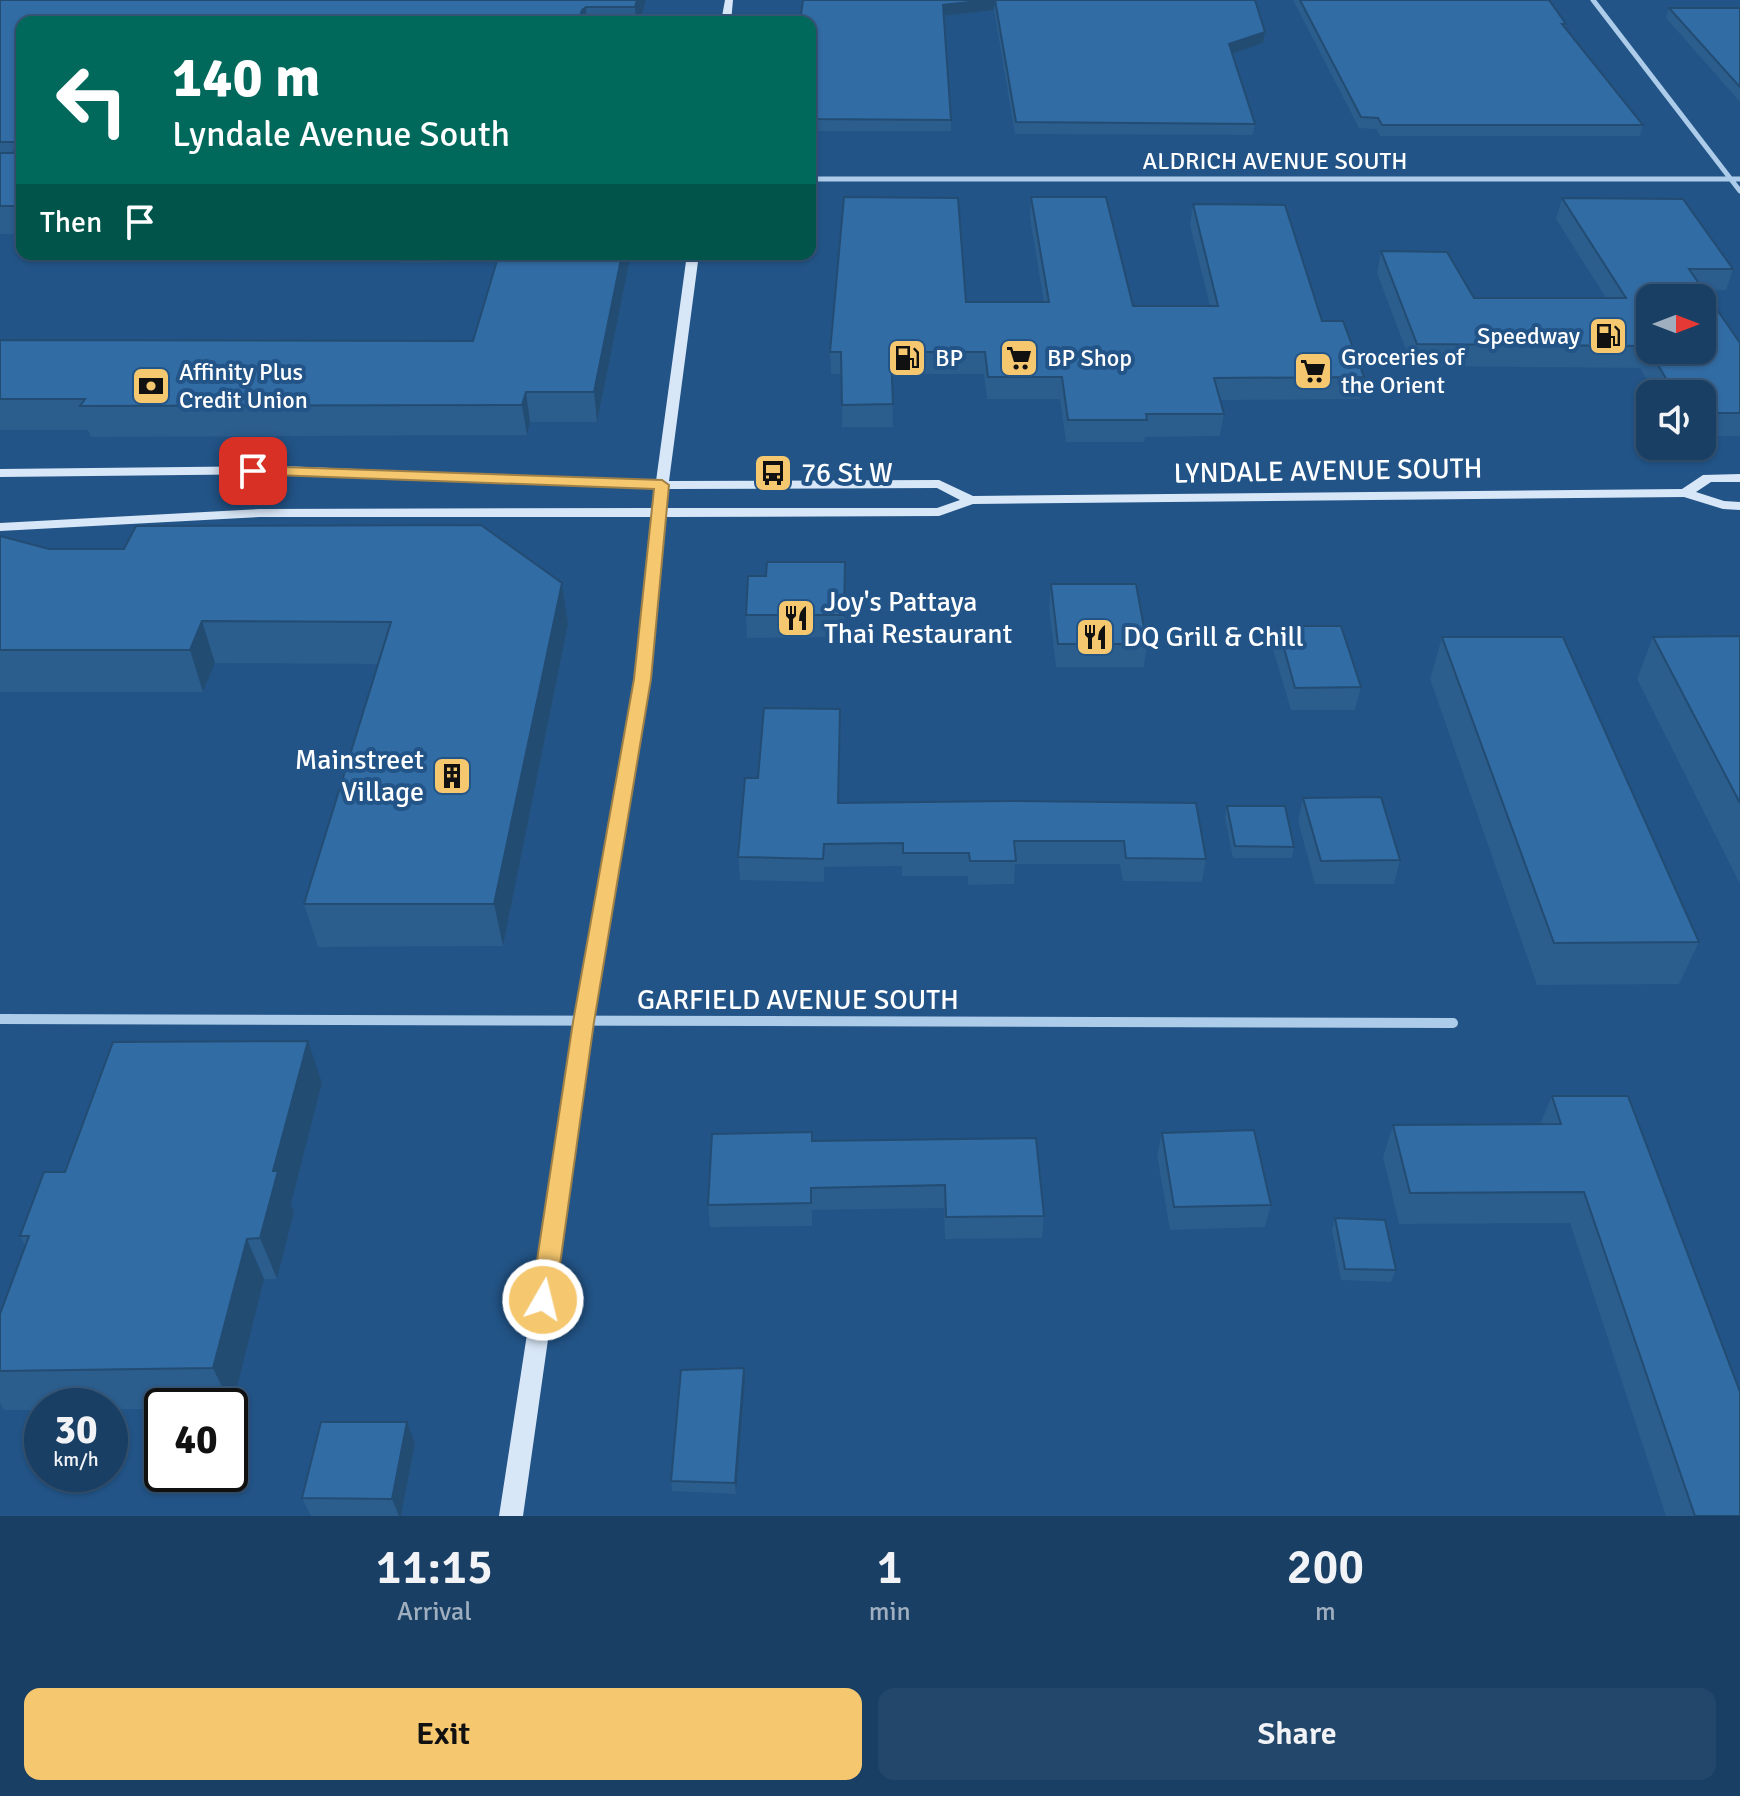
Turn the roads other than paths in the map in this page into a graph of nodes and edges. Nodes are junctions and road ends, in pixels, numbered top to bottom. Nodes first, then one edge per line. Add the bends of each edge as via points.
1 (1593, 0) edge
2 (816, 179) edge
3 (1731, 179) junction
4 (1740, 179) edge
5 (1740, 191) edge
6 (692, 260) edge
7 (0, 473) edge
8 (1740, 478) edge
9 (662, 485) junction
10 (1685, 493) junction
11 (971, 500) junction
12 (1740, 506) edge
13 (659, 514) junction
14 (0, 527) edge
15 (0, 1019) edge
16 (584, 1022) junction
17 (1453, 1023) dead end
18 (511, 1516) edge

1 - 3 street
2 - 3 street, ALDRICH AVENUE SOUTH
3 - 4 street, ALDRICH AVENUE SOUTH
3 - 5 street
6 - 9 main road
7 - 9 main road, LYNDALE AVENUE SOUTH via 281,470
8 - 10 main road, LYNDALE AVENUE SOUTH via 1708,478
9 - 11 main road, LYNDALE AVENUE SOUTH via 939,484
9 - 13 main road
10 - 11 main road, LYNDALE AVENUE SOUTH
10 - 12 main road, LYNDALE AVENUE SOUTH
11 - 13 main road, LYNDALE AVENUE SOUTH via 939,512
13 - 14 main road, LYNDALE AVENUE SOUTH via 260,513
13 - 16 main road via 643,679
15 - 16 street, GARFIELD AVENUE SOUTH
16 - 17 street, GARFIELD AVENUE SOUTH
16 - 18 main road

